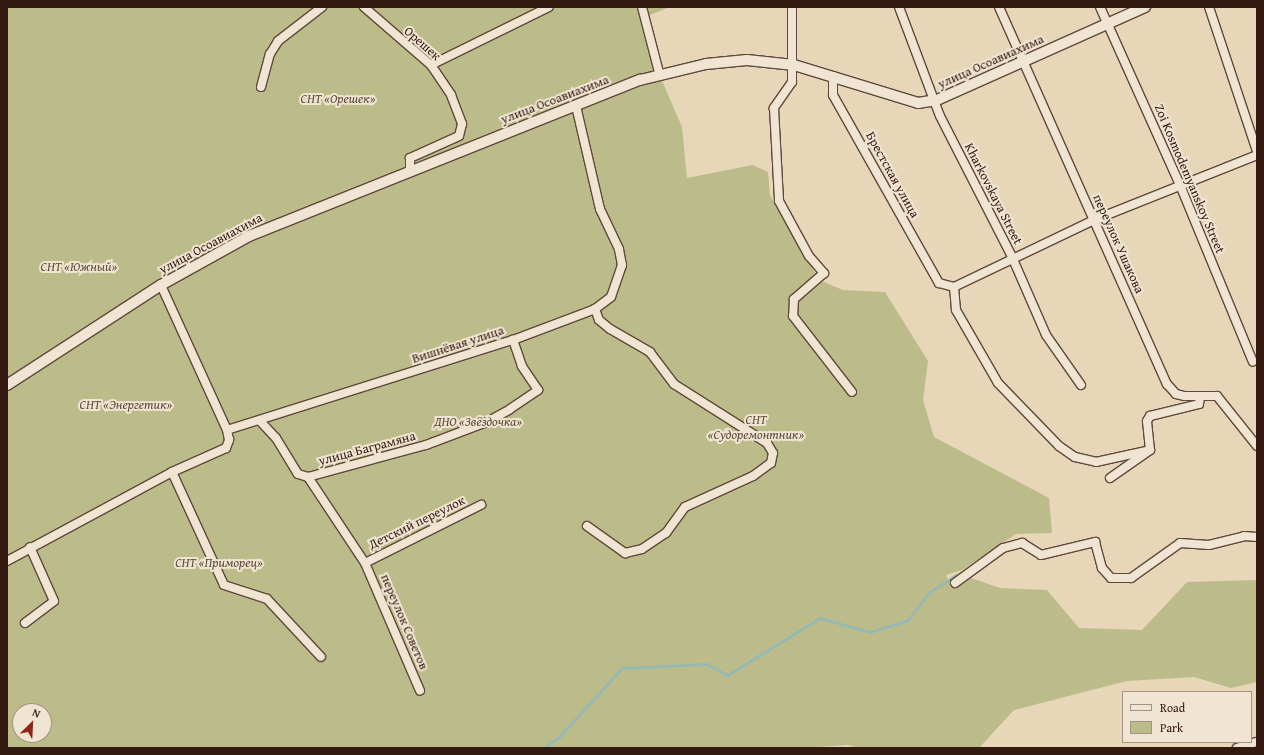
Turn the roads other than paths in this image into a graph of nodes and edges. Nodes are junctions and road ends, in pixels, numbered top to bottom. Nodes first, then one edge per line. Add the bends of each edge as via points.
1 (322, 7) edge
2 (364, 7) edge
3 (549, 7) edge
4 (642, 7) edge
5 (792, 7) edge
6 (900, 7) edge
7 (999, 7) edge
8 (1100, 7) edge
9 (1145, 7) edge
10 (1209, 7) edge
11 (1107, 24) junction
12 (1022, 61) junction
13 (431, 65) junction
14 (794, 65) junction
15 (660, 76) junction
16 (833, 76) junction
17 (261, 88) dead end
18 (937, 100) junction
19 (576, 106) junction
20 (1257, 151) edge
21 (1257, 155) edge
22 (410, 169) junction
23 (1180, 185) junction
24 (1094, 220) junction
25 (1012, 257) junction
26 (161, 285) junction
27 (954, 287) junction
28 (595, 309) junction
29 (513, 340) junction
30 (1253, 362) dead end
31 (7, 385) edge
32 (1081, 385) dead end
33 (852, 392) dead end
34 (1200, 398) junction
35 (260, 421) junction
36 (227, 430) junction
37 (1257, 446) edge
38 (1150, 450) junction
39 (172, 472) junction
40 (308, 477) junction
41 (1110, 478) dead end
42 (481, 505) dead end
43 (587, 526) dead end
44 (1257, 537) edge
45 (30, 548) junction
46 (7, 561) edge
47 (365, 562) junction
48 (954, 583) dead end
49 (25, 623) dead end
50 (320, 657) dead end
51 (420, 691) dead end
52 (1257, 742) edge
53 (1236, 748) edge

1 - 17 street via 278,41 270,54
2 - 13 street, Орешек
3 - 13 street
4 - 15 street
5 - 14 street
6 - 18 street, Kharkovskaya Street
7 - 12 street, переулок Ушакова
8 - 11 street, Zoi Kosmodemyanskoy Street
9 - 11 street, улица Осоавиахима
10 - 20 street
11 - 12 street, улица Осоавиахима
11 - 23 street, Zoi Kosmodemyanskoy Street
12 - 18 street, улица Осоавиахима
12 - 24 street, переулок Ушакова
13 - 22 street, Орешек via 451,95 462,124 459,136 410,158
14 - 15 street, улица Осоавиахима via 748,60 706,64
14 - 16 street, улица Осоавиахима
14 - 33 street via 792,82 774,108 779,201 809,256 824,273 794,299 793,316
15 - 19 street, улица Осоавиахима
16 - 18 street, улица Осоавиахима via 918,103
16 - 27 street, Брестская улица via 833,95 939,283
18 - 25 street, Kharkovskaya Street via 940,116
19 - 22 street, улица Осоавиахима
19 - 28 street, Вишнёвая улица via 600,209 619,249 622,265 616,288
21 - 23 street
22 - 26 street, улица Осоавиахима via 249,236
23 - 24 street
23 - 30 street, Zoi Kosmodemyanskoy Street
24 - 25 street
24 - 34 street, переулок Ушакова via 1167,384 1176,394
25 - 27 street
25 - 32 street, Kharkovskaya Street via 1046,335
26 - 31 street, улица Осоавиахима
26 - 36 street
27 - 38 street via 956,310 998,383 1059,446 1075,457 1096,462
28 - 29 street, Вишнёвая улица
28 - 43 street via 599,320 610,330 650,352 674,384 767,443 773,453 771,463 754,476 685,507 666,533 642,549 624,553
29 - 35 street, Вишнёвая улица
29 - 40 street, улица Баграмяна via 522,366 538,390 487,422 459,434
34 - 37 street, переулок Ушакова via 1217,396
34 - 38 street via 1199,404 1150,416 1147,421
35 - 36 street, Вишнёвая улица
35 - 40 street, переулок Советов via 276,438 298,474
36 - 39 street via 229,440 226,448
38 - 41 street
39 - 45 street
39 - 50 street via 224,585 267,599
40 - 47 street, переулок Советов
42 - 47 street, Детский переулок
44 - 48 street via 1244,536 1209,545 1180,543 1131,578 1111,578 1102,568 1095,542 1041,555 1022,543 1003,548
45 - 46 street
45 - 49 street via 54,601
47 - 51 street, переулок Советов
52 - 53 street

